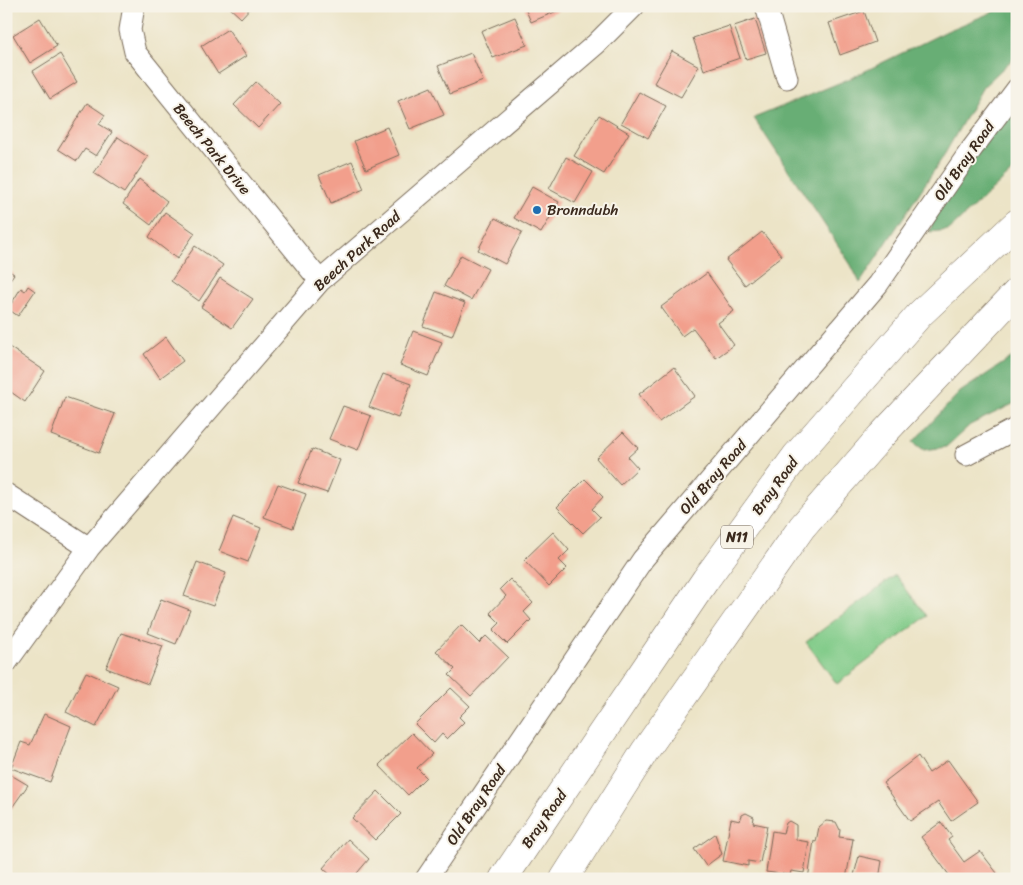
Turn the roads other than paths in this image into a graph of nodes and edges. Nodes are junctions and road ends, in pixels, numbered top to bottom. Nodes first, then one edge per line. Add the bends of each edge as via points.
1 (134, 6) edge
2 (634, 6) edge
3 (766, 6) edge
4 (787, 78) dead end
5 (1017, 89) edge
6 (1017, 223) edge
7 (320, 281) junction
8 (1017, 292) edge
9 (1017, 428) edge
10 (966, 455) dead end
11 (6, 494) edge
12 (89, 548) junction
13 (6, 663) edge
14 (426, 879) edge
15 (503, 879) edge
16 (564, 879) edge

1 - 7 street, Beech Park Drive via 130,30 135,52
2 - 7 street, Beech Park Road via 596,44
3 - 4 street
5 - 14 street, Old Bray Road via 878,284 643,559
6 - 15 highway, Bray Road / N11 via 920,314 796,456 706,579
7 - 12 street, Beech Park Road
8 - 16 highway via 881,436 802,527 646,751
9 - 10 street
11 - 12 street
12 - 13 street, Beech Park Road

